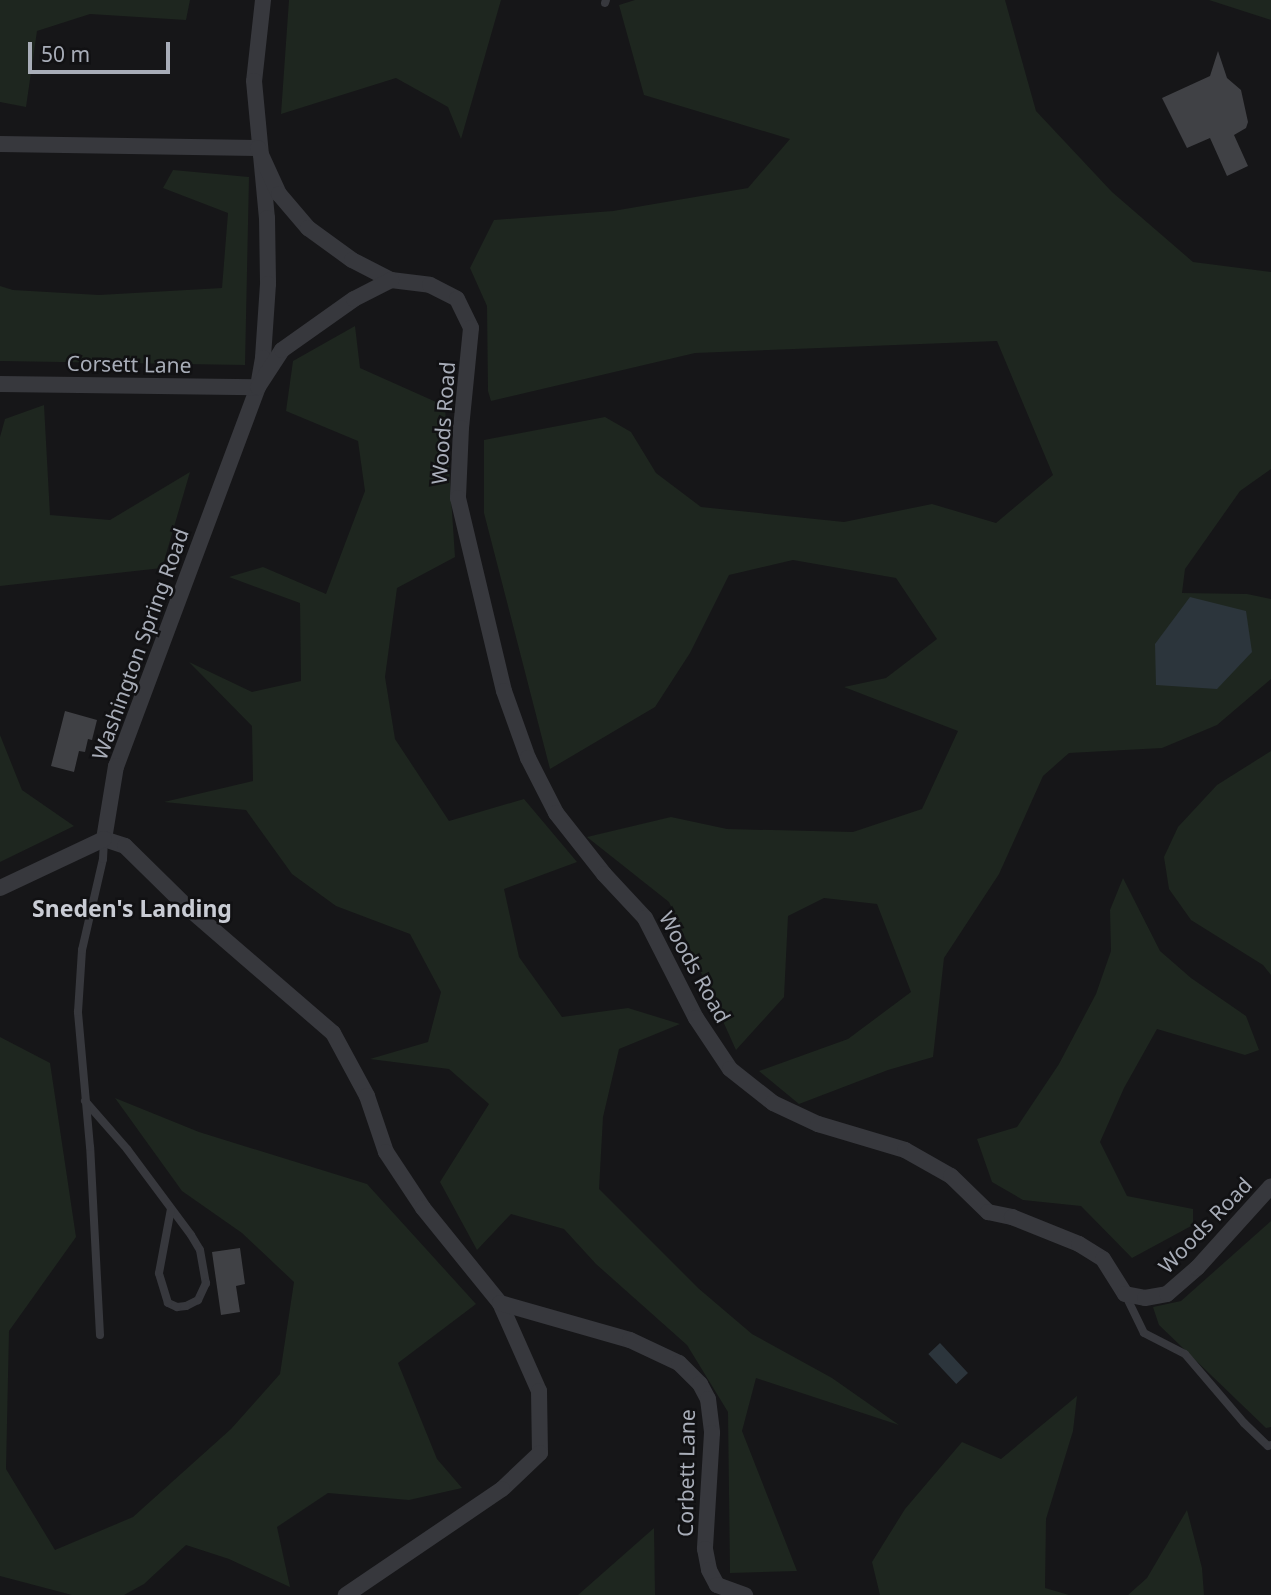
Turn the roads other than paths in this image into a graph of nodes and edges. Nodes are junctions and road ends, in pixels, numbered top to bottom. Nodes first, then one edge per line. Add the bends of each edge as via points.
1 (263, 0) edge
2 (0, 144) edge
3 (258, 148) junction
4 (391, 280) junction
5 (0, 384) edge
6 (258, 387) junction
7 (104, 839) junction
8 (0, 888) edge
9 (85, 1101) junction
10 (1271, 1186) edge
11 (171, 1209) junction
12 (1125, 1294) junction
13 (500, 1303) junction
14 (100, 1335) dead end
15 (1271, 1444) edge
16 (346, 1595) edge
17 (745, 1595) edge

1 - 3 street, Washington Spring Road via 254,81
2 - 3 street
3 - 4 street, Woods Road via 279,194 308,228 352,260
3 - 6 street, Washington Spring Road via 267,218 268,284
4 - 6 street via 354,299 282,349
4 - 12 street, Woods Road via 430,285 457,299 471,328 458,498 504,691 528,758 556,813 645,918 696,1018 730,1069 773,1103 818,1124 905,1150 951,1176 988,1212 1079,1244 1103,1258
5 - 6 street, Corsett Lane
6 - 7 street, Washington Spring Road via 116,766
7 - 8 street
7 - 9 lane via 79,976
7 - 13 street via 125,846 187,907 333,1033 367,1096 386,1152 423,1208
9 - 11 lane
9 - 14 lane
10 - 12 street, Woods Road via 1197,1268 1167,1294 1145,1298
11 - 11 lane via 200,1250 205,1269 198,1300 177,1307 168,1303 159,1273
12 - 15 lane via 1144,1333 1185,1354 1244,1423
13 - 16 street via 539,1391 540,1452 502,1489
13 - 17 street, Corbett Lane via 630,1340 679,1363 700,1384 708,1399 712,1433 705,1549 709,1570 717,1585

